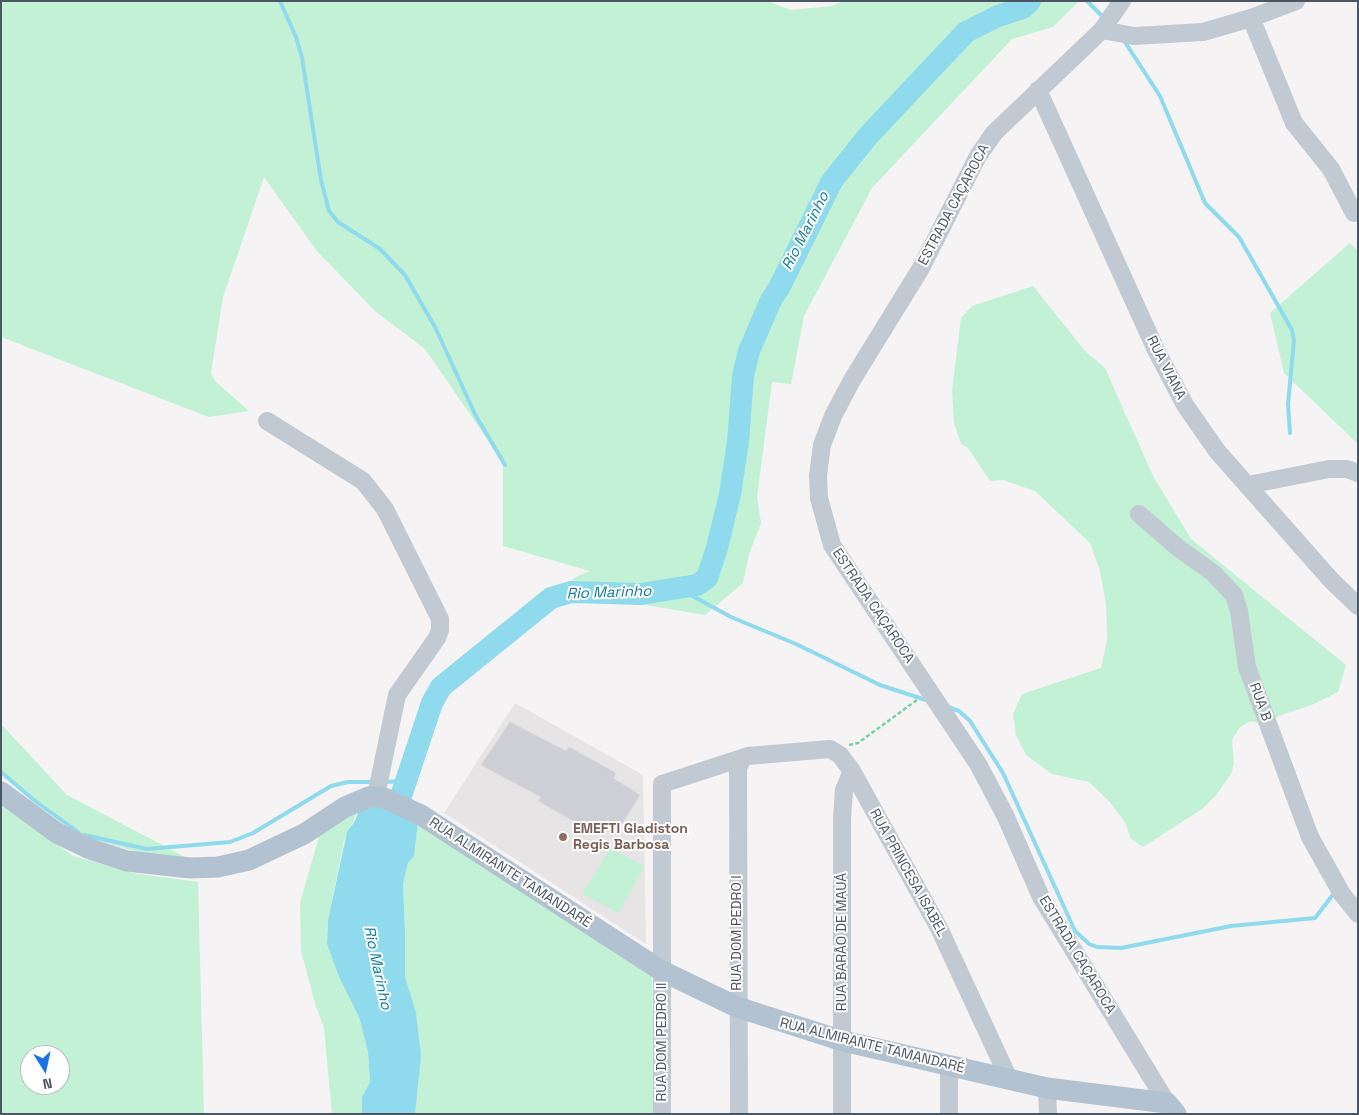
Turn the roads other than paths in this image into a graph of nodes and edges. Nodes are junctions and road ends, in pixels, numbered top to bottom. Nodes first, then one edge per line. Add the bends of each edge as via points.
1 (1122, 1) edge
2 (1296, 1) edge
3 (1251, 18) junction
4 (1102, 30) junction
5 (1038, 90) junction
6 (1354, 213) dead end
7 (267, 421) dead end
8 (1358, 473) edge
9 (1248, 485) junction
10 (1139, 514) dead end
11 (1358, 606) edge
12 (748, 756) junction
13 (852, 771) junction
14 (1, 792) edge
15 (379, 796) junction
16 (1358, 914) edge
17 (662, 971) junction
18 (737, 1007) junction
19 (843, 1041) junction
20 (949, 1066) junction
21 (1009, 1079) junction
22 (1048, 1088) junction
23 (1172, 1108) edge
24 (662, 1114) edge
25 (739, 1114) edge
26 (842, 1114) edge
27 (949, 1114) edge
28 (1048, 1114) edge

1 - 4 street, ESTRADA CAÇAROCA
2 - 3 street
3 - 4 street via 1203,32 1165,36 1134,36
3 - 6 street via 1294,123 1331,169
4 - 5 street, ESTRADA CAÇAROCA
5 - 9 street, RUA VIANA via 1156,350 1185,405 1217,451
5 - 23 street, ESTRADA CAÇAROCA via 994,132 978,156 921,268 852,380 822,445 819,498 832,545 978,764 1005,815 1041,897
7 - 15 street via 364,481 385,509 440,620 437,638 397,695
8 - 9 street via 1329,468
9 - 11 street, RUA VIANA
10 - 16 street, RUA B via 1177,548 1213,573 1234,595 1247,667 1310,837 1342,894
12 - 13 street, RUA PRINCESA ISABEL via 830,749 837,752
12 - 17 street, RUA DOM PEDRO II via 662,784
12 - 18 street, RUA DOM PEDRO I via 738,768
13 - 19 street, RUA BARÃO DE MAUÁ via 842,803
13 - 21 street, RUA PRINCESA ISABEL via 939,928
14 - 15 main road via 57,833 90,848 127,861 190,868 218,867 249,860 304,834 345,806
15 - 17 main road, RUA ALMIRANTE TAMANDARÉ via 422,815
17 - 18 main road, RUA ALMIRANTE TAMANDARÉ
17 - 24 street, RUA DOM PEDRO II
18 - 19 main road, RUA ALMIRANTE TAMANDARÉ
18 - 25 street, RUA DOM PEDRO I
19 - 20 main road, RUA ALMIRANTE TAMANDARÉ
19 - 26 street, RUA BARÃO DE MAUÁ
20 - 21 main road, RUA ALMIRANTE TAMANDARÉ
20 - 27 street
21 - 22 main road, RUA ALMIRANTE TAMANDARÉ
22 - 23 main road, RUA ALMIRANTE TAMANDARÉ
22 - 28 street

